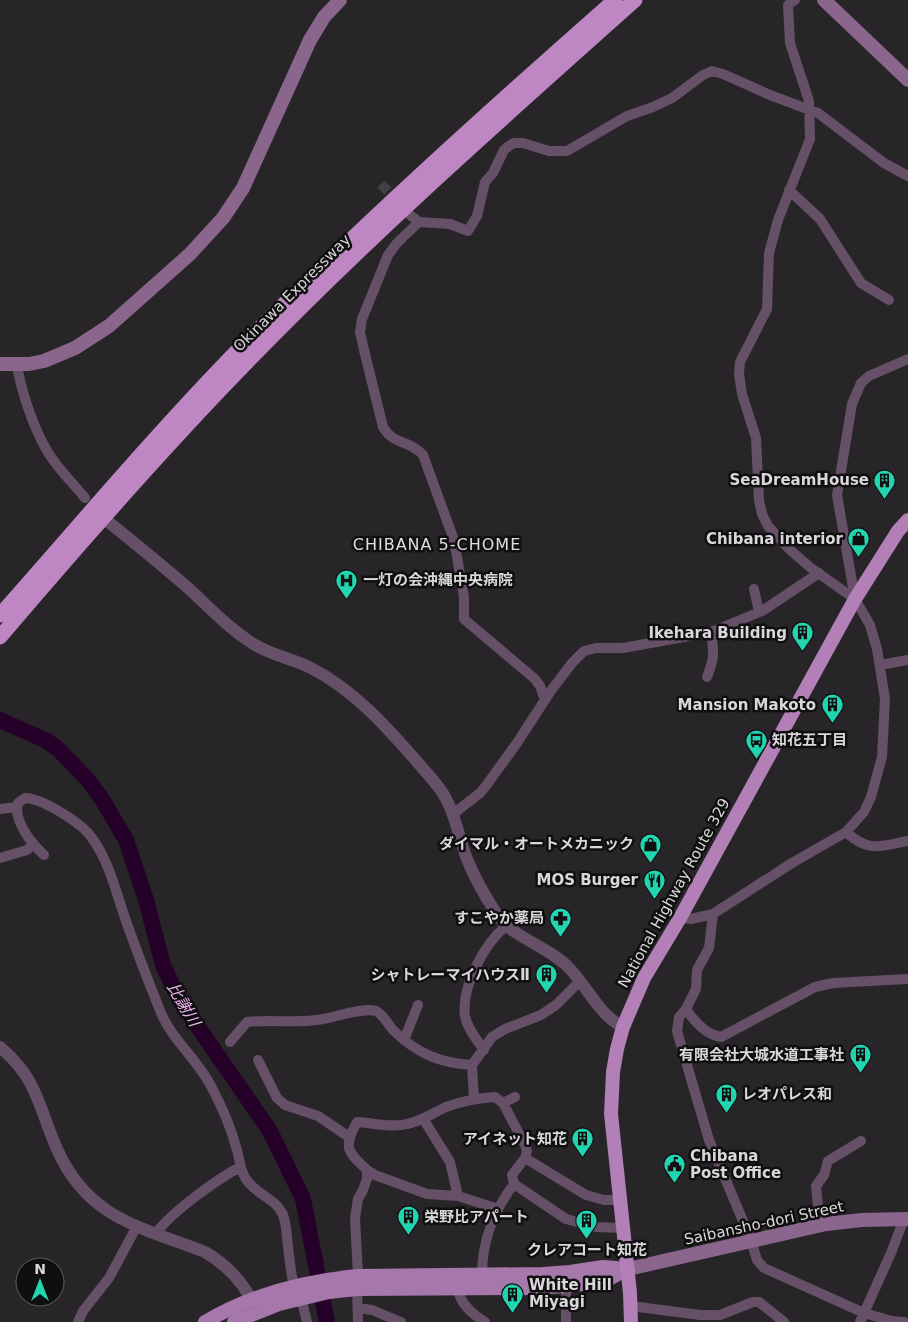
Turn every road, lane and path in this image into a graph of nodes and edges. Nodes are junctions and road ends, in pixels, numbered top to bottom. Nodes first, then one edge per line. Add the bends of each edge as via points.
1 (340, 0) edge
2 (615, 0) edge
3 (636, 0) edge
4 (795, 0) edge
5 (824, 0) edge
6 (908, 80) edge
7 (809, 108) junction
8 (908, 176) edge
9 (789, 190) junction
10 (410, 215) dead end
11 (419, 222) junction
12 (889, 300) dead end
13 (908, 359) edge
14 (0, 364) edge
15 (17, 365) junction
16 (85, 498) dead end
17 (908, 520) edge
18 (107, 521) dead end
19 (819, 573) junction
20 (754, 589) dead end
21 (855, 599) junction
22 (759, 612) junction
23 (0, 615) edge
24 (711, 632) junction
25 (0, 638) edge
26 (908, 660) edge
27 (880, 665) junction
28 (707, 677) dead end
29 (545, 700) junction
30 (17, 807) junction
31 (0, 809) edge
32 (453, 814) junction
33 (846, 832) junction
34 (908, 840) edge
35 (33, 845) junction
36 (44, 855) dead end
37 (0, 858) edge
38 (713, 914) junction
39 (680, 918) junction
40 (506, 926) junction
41 (908, 979) edge
42 (580, 981) junction
43 (418, 1004) dead end
44 (686, 1009) junction
45 (623, 1027) junction
46 (404, 1040) junction
47 (230, 1042) dead end
48 (0, 1047) edge
49 (484, 1050) junction
50 (258, 1060) dead end
51 (472, 1065) junction
52 (515, 1097) dead end
53 (474, 1099) junction
54 (503, 1102) junction
55 (424, 1120) junction
56 (349, 1137) junction
57 (861, 1141) dead end
58 (525, 1158) junction
59 (240, 1167) junction
60 (368, 1170) junction
61 (514, 1184) junction
62 (458, 1196) junction
63 (619, 1200) junction
64 (498, 1209) junction
65 (906, 1219) edge
66 (820, 1225) junction
67 (137, 1226) junction
68 (622, 1228) junction
69 (156, 1233) junction
70 (751, 1240) junction
71 (628, 1269) junction
72 (482, 1275) junction
73 (358, 1282) junction
74 (566, 1286) junction
75 (458, 1288) junction
76 (299, 1291) junction
77 (255, 1305) junction
78 (631, 1306) junction
79 (358, 1308) junction
80 (862, 1318) edge
81 (78, 1322) edge
82 (205, 1322) edge
83 (234, 1322) edge
84 (307, 1322) edge
85 (358, 1322) edge
86 (401, 1322) edge
87 (485, 1322) edge
88 (566, 1322) edge
89 (631, 1322) edge
90 (784, 1322) edge
91 (904, 1322) edge

1 - 15 main road via 324,17 310,40 251,172 223,218 190,254 109,326 60,355
2 - 23 highway, Okinawa Expressway via 345,244 246,342 144,449
3 - 25 highway, Okinawa Expressway via 361,248 248,360 155,459
4 - 7 street via 788,5 790,43 810,101
5 - 6 main road
7 - 8 street via 884,163
7 - 9 street via 810,139
7 - 11 street via 712,71 672,98 627,116 567,151 549,151 523,143 509,146 485,182 477,216 468,231 450,224
9 - 12 street via 820,219 861,283
9 - 19 street via 770,253 768,309 740,362 739,374 756,438 762,514 768,526 789,549
10 - 11 street
11 - 29 street via 388,254 362,319 360,332 383,426 388,436 417,448 423,455 454,540 464,597 464,619 535,679
13 - 21 street via 869,376 861,383 852,404 837,495
14 - 15 main road
15 - 16 street via 46,449
17 - 21 highway, National Highway Route 329
18 - 32 street via 254,644 310,667 354,697 398,740 435,784
19 - 21 street
19 - 22 street
20 - 22 street
21 - 27 street via 870,625
21 - 39 highway, National Highway Route 329
22 - 24 street
24 - 28 street via 714,654
24 - 29 street via 584,652
26 - 27 street
27 - 33 street via 885,698 882,757 871,798 864,812
29 - 32 street via 485,787
30 - 31 street
30 - 35 street
30 - 59 street via 26,798 38,801 81,825 92,838 114,879 162,1015 207,1077 236,1147
32 - 40 street via 466,858
33 - 34 street via 864,846
33 - 38 street
35 - 36 street
35 - 37 street
38 - 39 street
38 - 44 street via 708,948 697,970 696,989
39 - 45 highway, National Highway Route 329 via 644,978
40 - 42 street via 552,953
40 - 49 street via 497,933 481,957 467,987 465,1016
41 - 44 street via 833,982 815,987 721,1036 700,1026
42 - 45 street via 606,1016
42 - 49 street via 541,1015 505,1028 492,1037
43 - 46 street
44 - 70 street via 677,1024 681,1046 709,1140
45 - 63 highway, National Highway Route 329 via 611,1093
46 - 47 street via 380,1014 367,1010 321,1020 247,1022
46 - 51 street via 436,1059
48 - 67 street via 26,1073 56,1148 79,1187 117,1218
49 - 51 street
50 - 56 street via 277,1098 285,1105 318,1116
51 - 53 street
52 - 54 street
53 - 54 street via 495,1097
53 - 55 street via 444,1108
54 - 58 street via 525,1145
55 - 56 street via 393,1126 357,1122
55 - 62 street via 450,1162
56 - 60 street via 348,1148
57 - 66 street via 828,1161 816,1186
58 - 61 street via 512,1175
58 - 63 street via 586,1195
59 - 69 street via 209,1187
59 - 76 street via 249,1184 280,1208 285,1218
60 - 62 street via 374,1176 427,1194
60 - 73 street via 355,1218
61 - 64 street
61 - 68 street via 566,1219 596,1227
62 - 64 street
63 - 68 highway, National Highway Route 329
64 - 72 street via 482,1257
65 - 66 main road, Saibansho-dori Street
65 - 80 street
66 - 70 main road, Saibansho-dori Street
67 - 69 street
67 - 81 street via 109,1278
68 - 71 highway, National Highway Route 329
69 - 77 street via 217,1259 237,1277
70 - 71 main road, Saibansho-dori Street
70 - 80 street via 757,1260 764,1268
71 - 72 main road via 603,1267 570,1272
71 - 74 main road via 605,1281
71 - 78 highway, National Highway Route 329
72 - 73 main road
73 - 75 main road
73 - 76 main road
73 - 79 street
74 - 75 main road
74 - 88 street
75 - 87 street via 459,1299 466,1308
76 - 77 main road
76 - 84 street
77 - 82 main road
77 - 83 main road
78 - 89 highway, National Highway Route 329
78 - 90 street via 720,1315 759,1302
79 - 85 street
79 - 86 street
80 - 91 street

